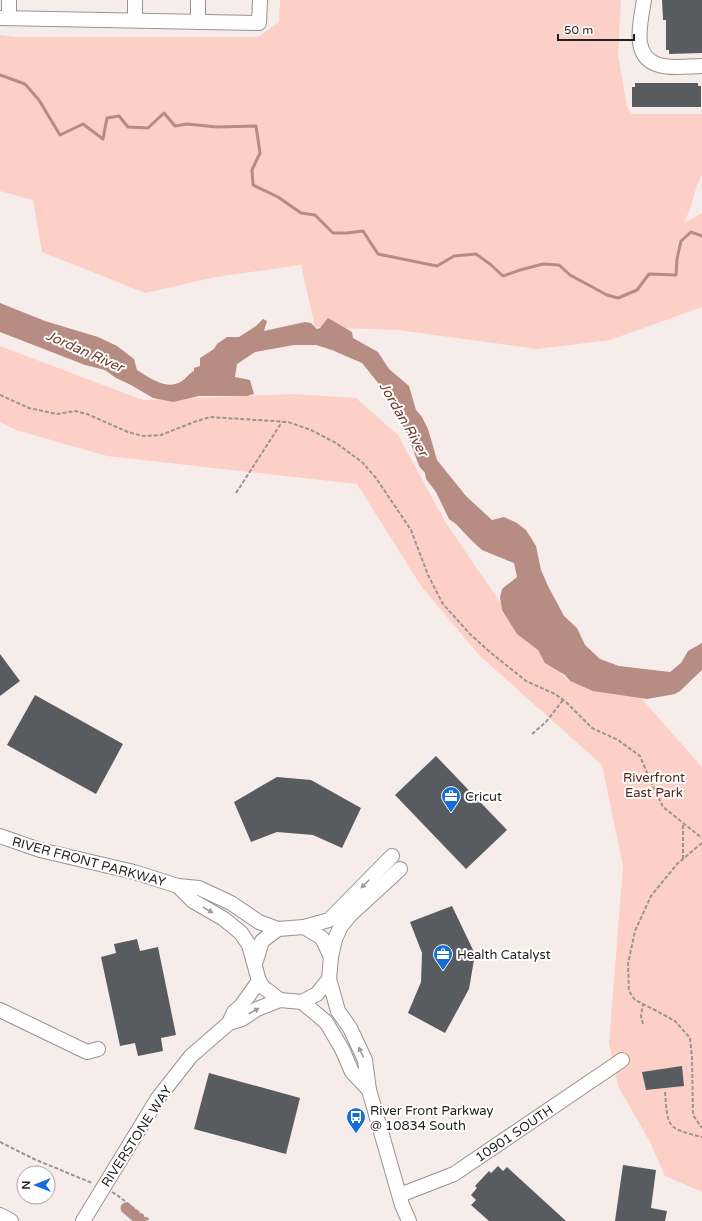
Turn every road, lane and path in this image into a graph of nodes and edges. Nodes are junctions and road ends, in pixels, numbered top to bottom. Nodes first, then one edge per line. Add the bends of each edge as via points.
1 (9, 0) edge
2 (135, 0) edge
3 (198, 0) edge
4 (260, 0) edge
5 (644, 0) edge
6 (5, 18) edge
7 (135, 20) junction
8 (198, 22) junction
9 (702, 66) edge
10 (0, 394) edge
11 (282, 422) junction
12 (236, 493) dead end
13 (563, 700) junction
14 (532, 734) dead end
15 (683, 823) junction
16 (0, 836) edge
17 (702, 838) edge
18 (702, 843) edge
19 (392, 856) dead end
20 (683, 859) junction
21 (400, 869) dead end
22 (178, 886) junction
23 (304, 927) junction
24 (278, 929) junction
25 (331, 957) junction
26 (255, 964) junction
27 (329, 979) junction
28 (259, 981) junction
29 (280, 1000) junction
30 (302, 1002) junction
31 (644, 1004) junction
32 (0, 1010) edge
33 (229, 1023) junction
34 (643, 1024) dead end
35 (98, 1049) dead end
36 (622, 1060) dead end
37 (369, 1090) junction
38 (665, 1092) dead end
39 (702, 1128) edge
40 (702, 1137) edge
41 (0, 1142) edge
42 (102, 1188) junction
43 (400, 1195) junction
44 (83, 1221) edge
45 (150, 1221) edge
46 (409, 1221) edge

1 - 6 street
2 - 7 street
3 - 8 street
4 - 8 street via 259,23
5 - 9 street via 639,36 640,46 650,61 667,66
6 - 7 street
7 - 8 street
10 - 11 path via 29,408 57,414 75,411 87,414 143,436 161,435 210,418
11 - 12 path
11 - 13 path via 311,430 336,443 362,462 376,478 410,530 443,604 470,634 526,681
13 - 14 path via 546,722
13 - 15 path via 592,728 618,740 640,756 663,807
15 - 17 path
15 - 20 path
16 - 22 street, RIVER FRONT PARKWAY via 40,850 134,872
18 - 20 path
19 -> 23 street via 329,920
20 - 31 path via 651,896 635,931 628,964 629,991 634,1000
21 - 25 street via 341,926
22 - 24 street, RIVER FRONT PARKWAY via 200,888 260,922
22 -> 26 street, RIVER FRONT PARKWAY via 193,901 224,919 241,933 249,945
23 - 24 street
23 - 25 street via 322,938
24 - 26 street via 262,941
25 - 27 street
26 - 28 street
27 - 30 street via 318,994
37 -> 27 street via 365,1060 350,1028 338,1011
28 - 29 street via 262,987
28 - 33 street, RIVERSTONE WAY via 234,1012
29 - 30 street
33 -> 29 street, RIVERSTONE WAY
30 - 37 street via 326,1022 352,1072
31 - 34 path via 641,1016
31 - 39 path via 675,1021 690,1038 693,1115
32 - 35 street via 87,1052
33 - 42 street, RIVERSTONE WAY via 191,1056 158,1098
36 - 43 street, 10901 SOUTH via 454,1174
37 - 43 street
38 - 40 path via 667,1119 675,1129
41 - 42 path
42 - 44 street, RIVERSTONE WAY
42 - 45 path via 117,1195
43 - 46 street

